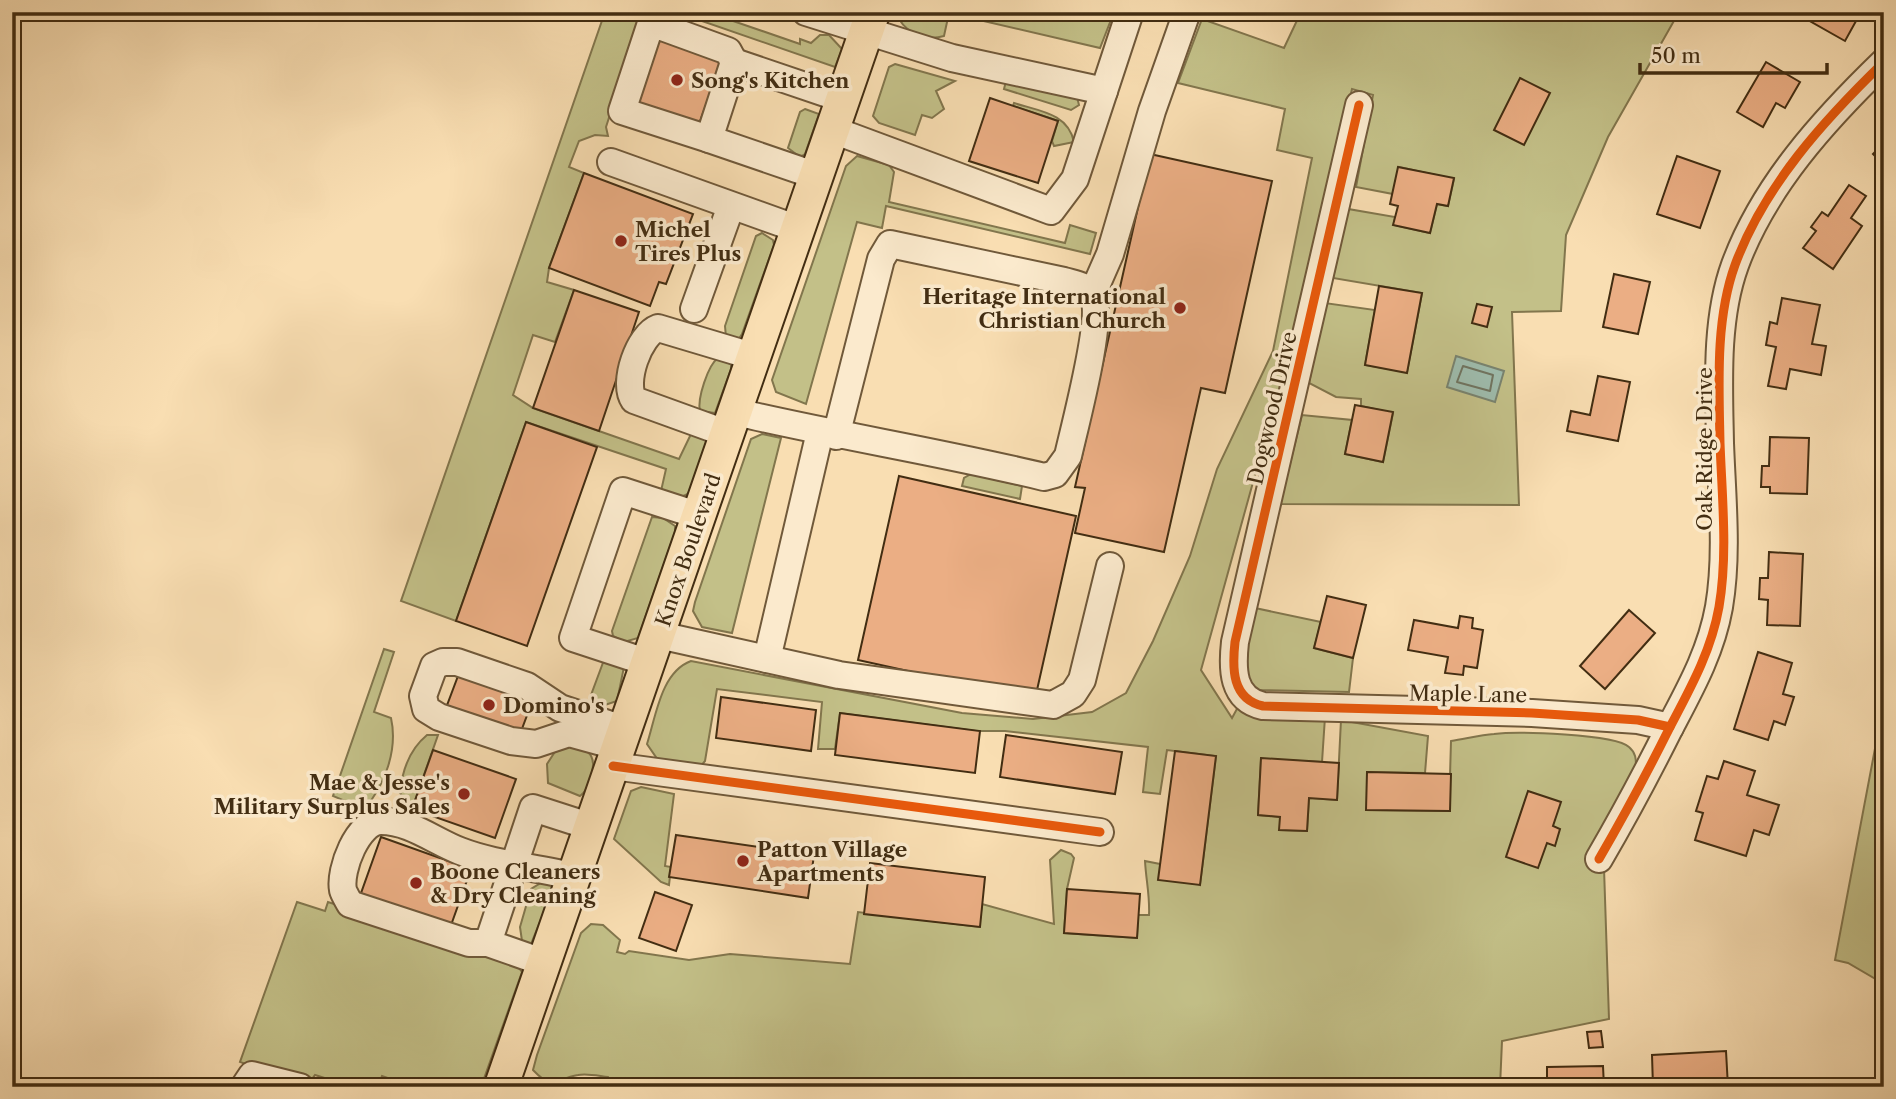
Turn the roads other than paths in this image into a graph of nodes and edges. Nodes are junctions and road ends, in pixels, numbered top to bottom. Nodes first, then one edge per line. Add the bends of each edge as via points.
1 (806, 12) edge
2 (1130, 12) edge
3 (1187, 12) edge
4 (870, 22) edge
5 (734, 62) junction
6 (1884, 62) edge
7 (1104, 91) junction
8 (843, 99) junction
9 (1359, 105) dead end
10 (833, 130) junction
11 (709, 139) junction
12 (611, 162) dead end
13 (817, 176) junction
14 (731, 205) junction
15 (799, 229) junction
16 (1092, 295) junction
17 (694, 309) dead end
18 (755, 357) junction
19 (732, 423) junction
20 (828, 434) junction
21 (699, 516) junction
22 (1110, 566) dead end
23 (654, 649) junction
24 (767, 659) junction
25 (1263, 706) joint
26 (1670, 727) junction
27 (620, 748) junction
28 (592, 827) junction
29 (1100, 832) dead end
30 (1599, 859) dead end
31 (514, 863) junction
32 (575, 877) junction
33 (488, 943) junction
34 (545, 963) junction
35 (509, 1085) edge
36 (244, 1087) edge
37 (300, 1087) edge

1 - 4 street
2 - 7 street
3 - 16 street via 1110,254
4 - 7 street via 952,58
4 - 8 main road, Knox Boulevard
5 - 8 street
5 - 11 street
5 - 11 street via 729,51 651,23 622,111
6 - 26 street, Oak Ridge Drive via 1815,135 1776,185 1734,267 1723,327 1720,390 1720,603 1705,659
7 - 10 street via 1075,179 1051,211
8 - 10 main road, Knox Boulevard
9 - 25 street, Dogwood Drive via 1235,642 1236,684 1244,697
10 - 13 main road, Knox Boulevard
11 - 13 street
12 - 14 street
13 - 15 main road, Knox Boulevard
14 - 15 street
14 - 17 street
15 - 18 main road, Knox Boulevard
16 - 20 street via 1086,288 1064,281 890,244 881,259
16 - 20 street via 1097,319 1068,456 1055,474 1044,477 934,451
18 - 19 main road, Knox Boulevard
18 - 19 street via 658,328 642,341 629,380 634,400
19 - 20 street
19 - 21 main road, Knox Boulevard
20 - 24 street
21 - 23 main road, Knox Boulevard
21 - 23 street via 623,491 573,638
22 - 24 street via 1082,680 1073,694 1053,705 839,675
23 - 24 street
23 - 27 main road, Knox Boulevard
25 - 26 street, Maple Lane via 1532,713 1638,720
26 - 30 street, Oak Ridge Drive
27 - 27 street via 527,687 457,662 434,666 427,682 426,709 439,718 511,741 536,744 569,733
27 - 28 main road, Knox Boulevard
27 - 29 street
28 - 31 street via 533,808
28 - 32 main road, Knox Boulevard
31 - 32 street
31 - 33 street
31 - 33 street via 460,851 433,836 377,821 362,830 351,851 343,890 350,904 469,943
32 - 34 main road, Knox Boulevard
33 - 34 street
34 - 35 main road, Knox Boulevard
36 - 37 street via 252,1075

